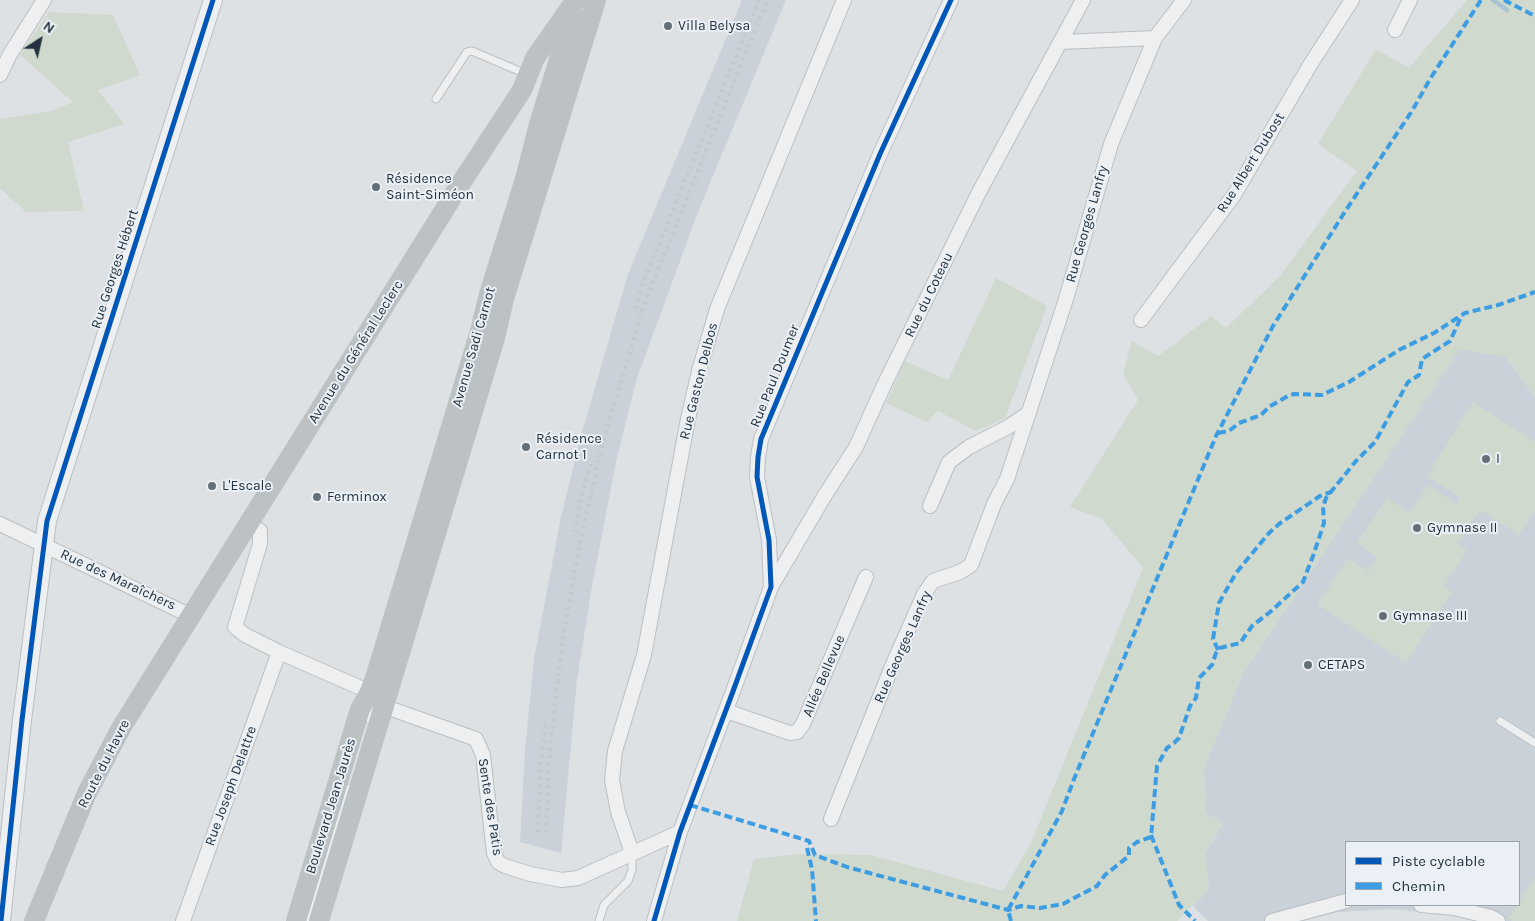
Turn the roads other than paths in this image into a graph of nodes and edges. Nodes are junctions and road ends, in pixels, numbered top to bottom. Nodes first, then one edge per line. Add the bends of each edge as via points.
1 (44, 0) edge
2 (213, 0) edge
3 (575, 0) edge
4 (596, 0) edge
5 (844, 0) edge
6 (951, 0) edge
7 (1083, 0) edge
8 (1184, 0) edge
9 (1354, 0) edge
10 (1410, 0) edge
11 (576, 28) dead end
12 (1395, 30) dead end
13 (1155, 38) junction
14 (1060, 42) junction
15 (576, 48) junction
16 (557, 65) junction
17 (0, 75) edge
18 (533, 85) junction
19 (436, 99) dead end
20 (550, 114) dead end
21 (499, 289) dead end
22 (496, 299) dead end
23 (1141, 320) dead end
24 (482, 351) dead end
25 (1029, 413) junction
26 (930, 506) dead end
27 (249, 523) junction
28 (0, 524) edge
29 (768, 540) junction
30 (44, 545) junction
31 (794, 548) junction
32 (866, 577) dead end
33 (771, 587) junction
34 (191, 616) junction
35 (279, 652) junction
36 (376, 702) junction
37 (726, 711) junction
38 (1500, 721) dead end
39 (367, 729) dead end
40 (1535, 744) edge
41 (350, 784) dead end
42 (831, 819) dead end
43 (680, 832) junction
44 (632, 853) junction
45 (1345, 901) edge
46 (1432, 906) edge
47 (1, 921) edge
48 (34, 921) edge
49 (183, 921) edge
50 (296, 921) edge
51 (307, 921) edge
52 (319, 921) edge
53 (599, 921) edge
54 (654, 921) edge
55 (1272, 921) edge
56 (1498, 921) edge

1 - 17 street
2 - 30 street, Rue Georges Hébert via 50,509
3 - 16 main road
3 - 18 main road via 535,58
4 - 15 main road, Avenue Sadi Carnot
5 - 44 street, Rue Gaston Delbos via 717,309 701,362 644,655 615,751 612,780 618,812
6 - 29 street, Rue Paul Doumer via 880,154 761,439 757,477
7 - 14 street, Rue du Coteau
8 - 13 street
9 - 23 street, Rue Albert Dubost via 1310,65 1234,195
10 - 12 street
11 - 15 lane
13 - 14 street
13 - 25 street, Rue Georges Lanfry via 1111,144
14 - 31 street, Rue du Coteau via 978,194 856,448
15 - 16 main road
15 - 36 main road, Avenue Sadi Carnot via 495,338
16 - 18 main road
18 - 19 lane via 467,52
18 - 27 main road, Avenue du Général Leclerc via 463,180
18 - 36 main road, Avenue Sadi Carnot via 539,124 379,666
20 - 21 lane
22 - 24 lane
25 - 26 street via 949,462
25 - 42 street, Rue Georges Lanfry via 1007,479 970,565 933,581 924,594
27 - 34 main road, Avenue du Général Leclerc
27 - 35 street via 260,531 260,544 236,627
28 - 30 street, Rue des Maraîchers
29 - 31 street via 779,547
29 - 33 street, Rue Paul Doumer
30 - 34 street, Rue des Maraîchers
30 - 47 street, Rue Georges Hébert
31 - 33 street, Rue du Coteau
32 - 37 street, Allée Bellevue via 797,732 790,733
33 - 37 street, Rue Paul Doumer
34 - 48 main road, Route du Havre via 121,728 87,793
35 - 36 street
35 - 49 street, Rue Joseph Delattre
36 - 39 lane
36 - 44 street, Sente des Patis via 476,739 483,755 494,852 498,862 530,874 562,880 578,878
36 - 50 main road, Boulevard Jean Jaurès via 360,709
36 - 52 main road, Boulevard Jean Jaurès
37 - 43 street, Rue Paul Doumer
38 - 40 lane
41 - 51 lane
43 - 44 street
43 - 54 street, Rue Paul Doumer
44 - 53 lane via 628,881 604,905
45 - 55 street
46 - 56 street via 1454,908

